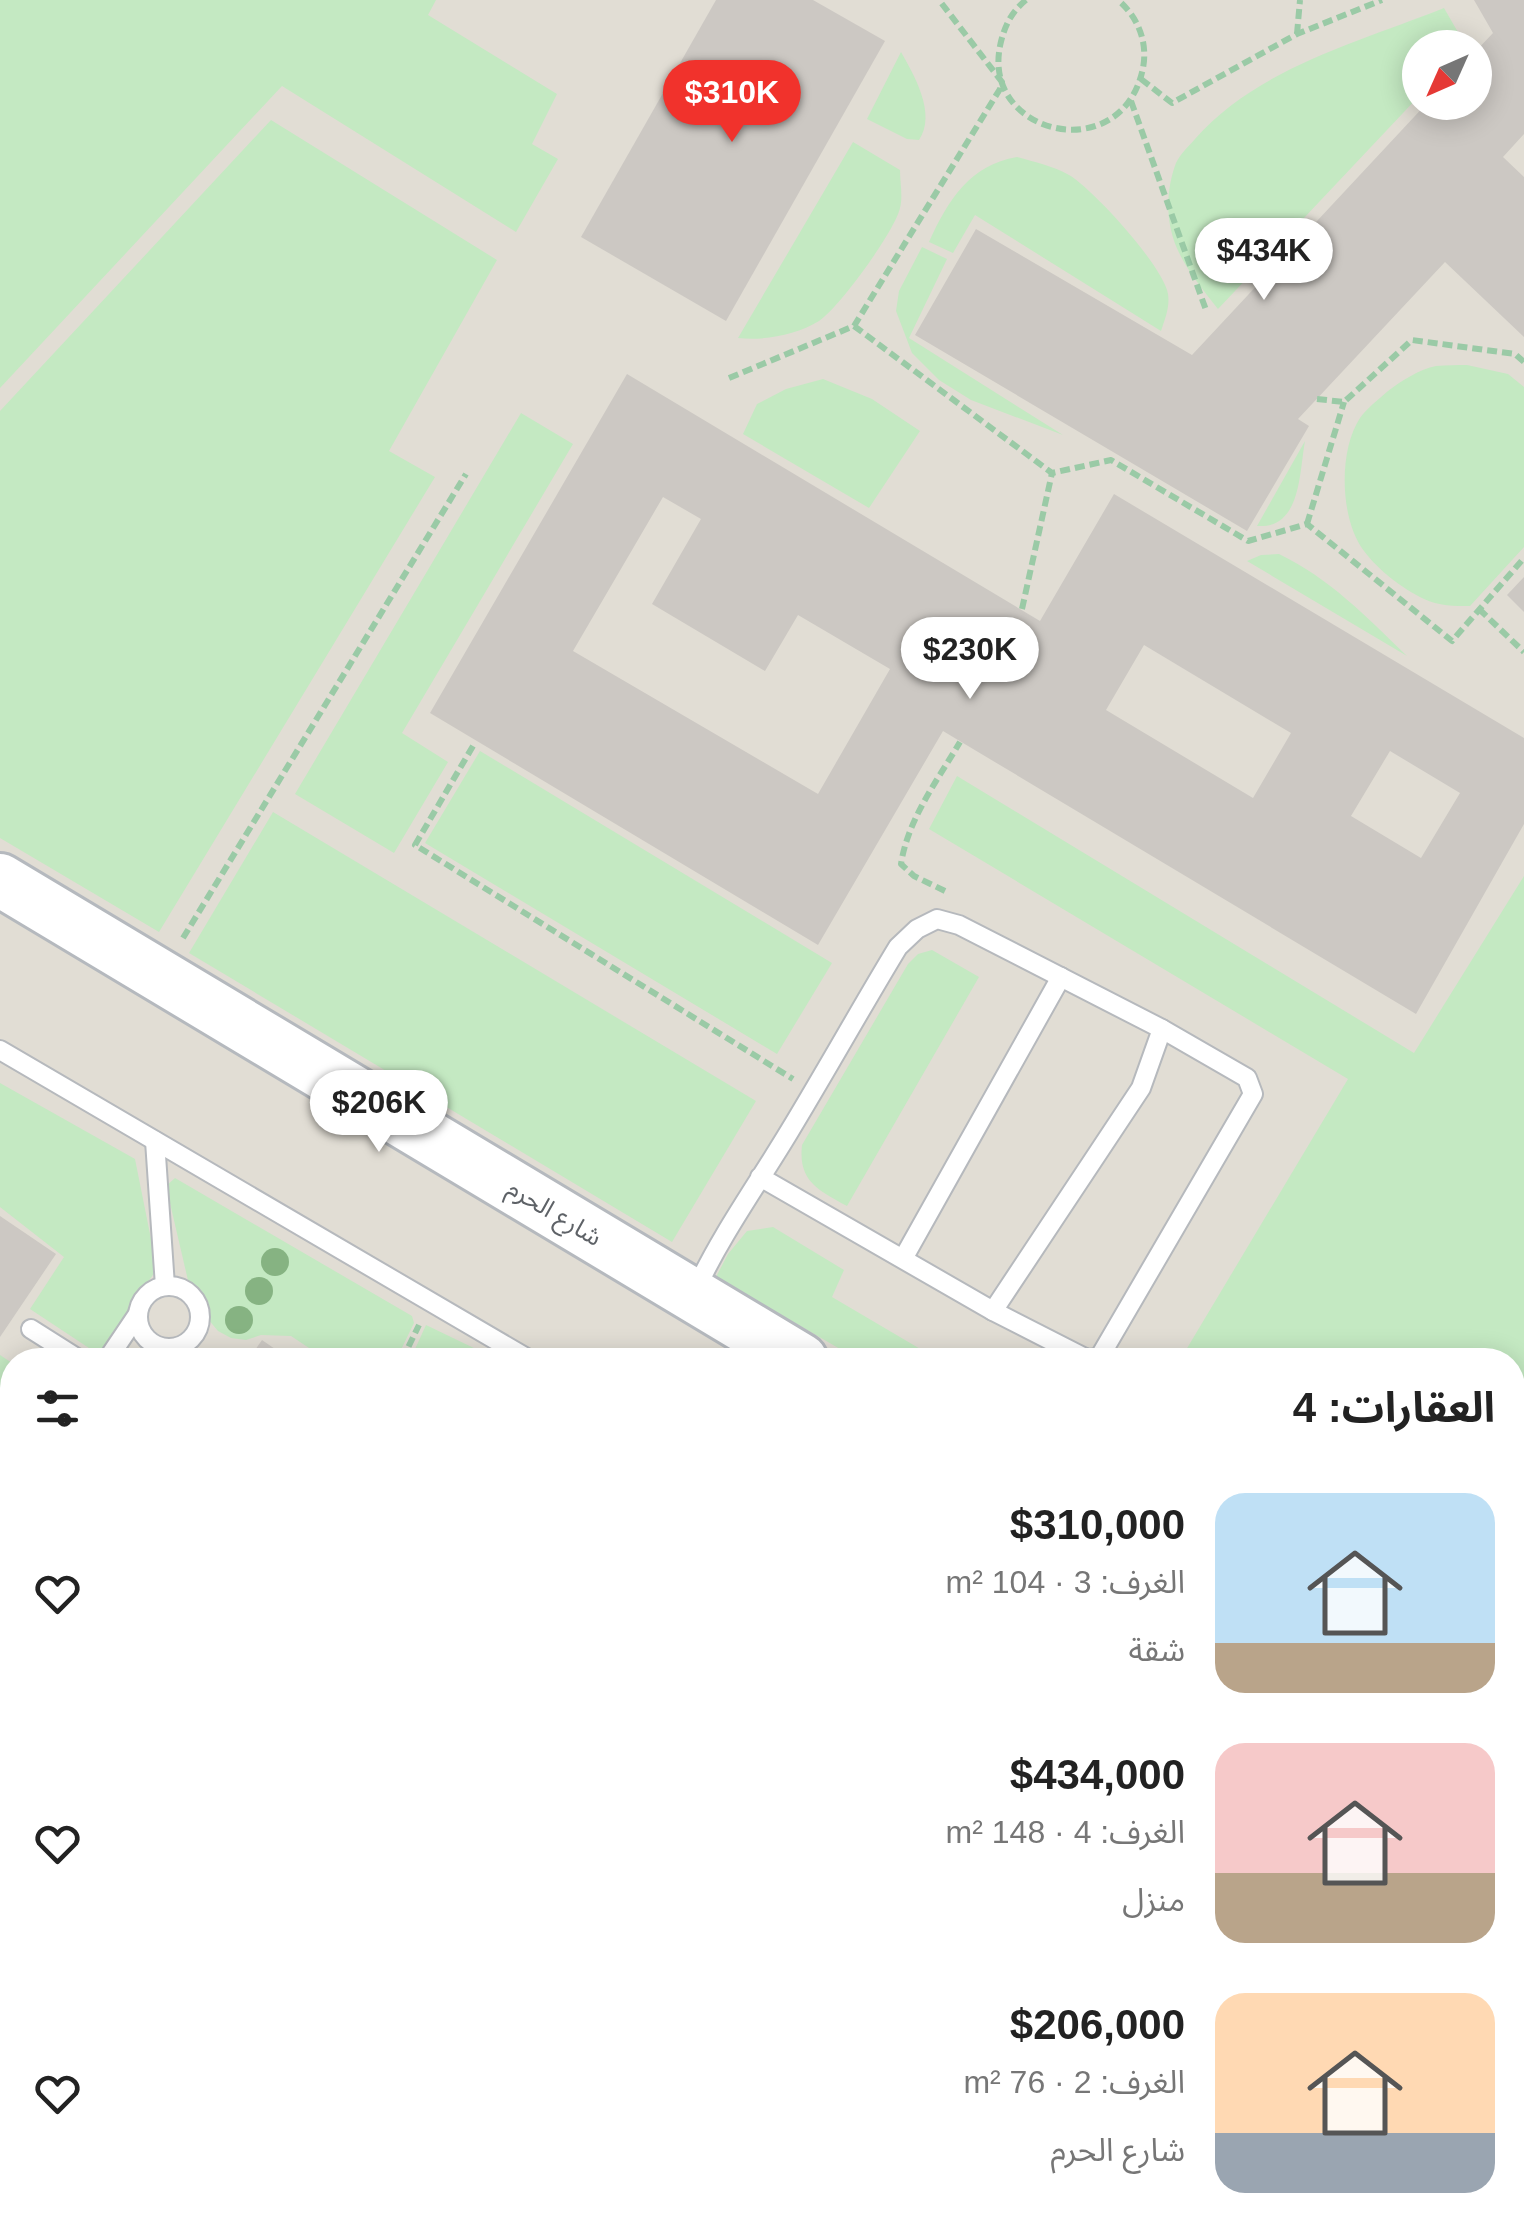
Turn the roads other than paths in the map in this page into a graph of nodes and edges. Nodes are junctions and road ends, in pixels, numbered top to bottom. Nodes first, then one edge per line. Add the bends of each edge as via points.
1 (0, 880) edge
2 (1061, 977) junction
3 (1162, 1029) junction
4 (0, 1050) edge
5 (155, 1141) junction
6 (760, 1176) junction
7 (904, 1258) junction
8 (165, 1286) junction
9 (693, 1295) junction
10 (993, 1312) junction
11 (138, 1314) junction
12 (31, 1328) dead end
13 (728, 1342) edge
14 (62, 1348) edge
15 (115, 1348) edge
16 (509, 1348) edge
17 (752, 1348) edge
18 (1064, 1348) edge
19 (1105, 1348) edge

1 - 9 street, شارع الحرم
2 - 3 lane
2 - 6 lane via 960,925 938,918 917,930 898,946
2 - 7 lane
3 - 10 lane via 1141,1088
3 - 19 lane via 1247,1078 1254,1094
4 - 5 lane
5 - 8 lane
5 - 16 lane
6 - 7 lane
6 - 9 lane
7 - 10 lane
8 - 11 lane via 144,1298
8 - 11 lane via 194,1299 200,1320 191,1339 172,1348 151,1343
9 - 13 street, شارع الحرم
10 - 18 lane
11 - 15 lane
12 - 14 lane
13 - 17 street, شارع الحرم

